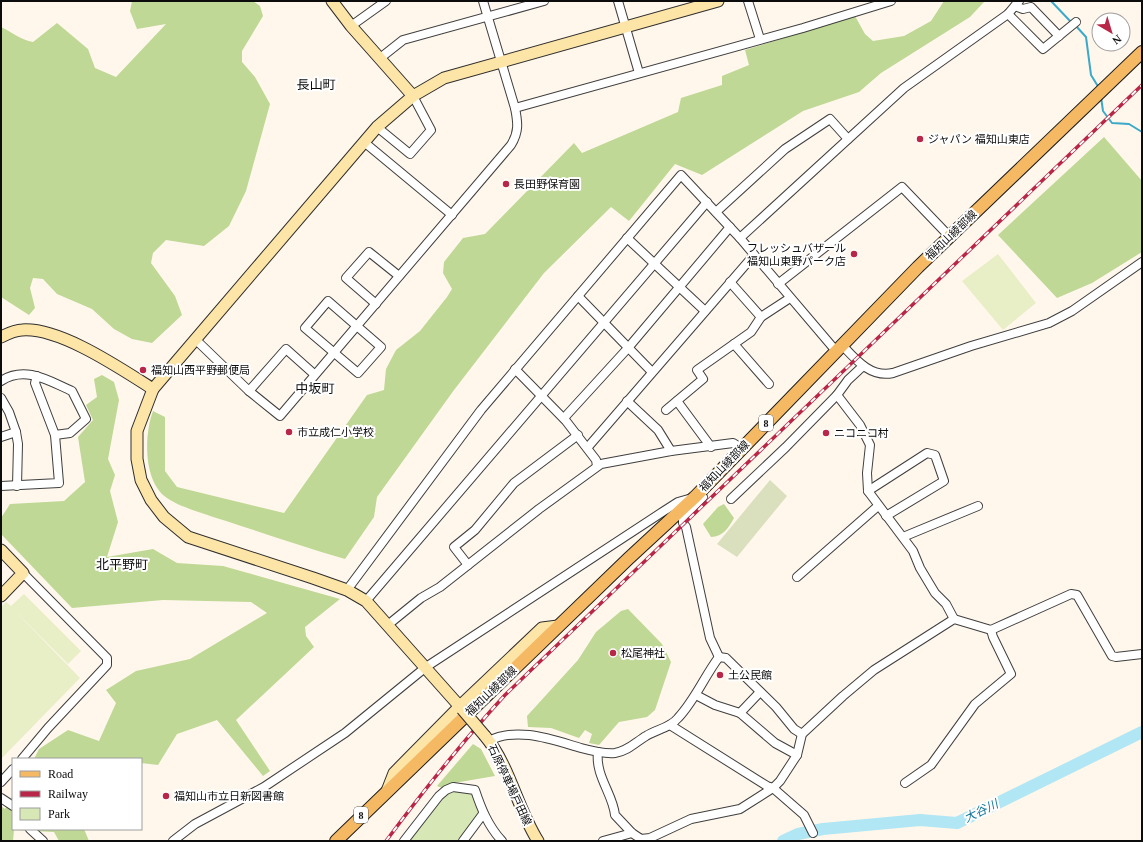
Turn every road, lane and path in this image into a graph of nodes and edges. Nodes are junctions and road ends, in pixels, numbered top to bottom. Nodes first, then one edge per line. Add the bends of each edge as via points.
1 (332, 1) edge
2 (386, 1) edge
3 (484, 1) edge
4 (544, 1) edge
5 (618, 1) edge
6 (718, 1) edge
7 (748, 1) edge
8 (891, 1) edge
9 (879, 2) edge
10 (1017, 3) edge
11 (1008, 14) junction
12 (488, 17) junction
13 (1076, 22) dead end
14 (351, 26) junction
15 (625, 27) junction
16 (1059, 36) junction
17 (760, 39) junction
18 (1142, 52) edge
19 (379, 59) junction
20 (500, 63) junction
21 (639, 73) junction
22 (413, 96) junction
23 (515, 108) junction
24 (377, 127) junction
25 (848, 139) junction
26 (364, 142) junction
27 (707, 202) junction
28 (716, 212) junction
29 (452, 215) junction
30 (730, 227) junction
31 (949, 236) junction
32 (627, 238) junction
33 (740, 238) junction
34 (754, 255) junction
35 (1142, 262) edge
36 (654, 264) junction
37 (399, 276) junction
38 (730, 282) junction
39 (778, 284) junction
40 (680, 288) junction
41 (578, 296) junction
42 (790, 298) junction
43 (376, 304) junction
44 (705, 311) junction
45 (761, 317) junction
46 (603, 322) junction
47 (357, 325) junction
48 (1, 337) edge
49 (195, 339) junction
50 (734, 344) junction
51 (628, 348) junction
52 (839, 348) junction
53 (333, 353) junction
54 (863, 366) junction
55 (515, 368) junction
56 (652, 372) junction
57 (314, 374) junction
58 (37, 376) junction
59 (1, 381) edge
60 (769, 384) dead end
61 (153, 389) junction
62 (249, 391) junction
63 (837, 395) junction
64 (541, 396) junction
65 (1, 398) edge
66 (627, 401) junction
67 (677, 401) junction
68 (666, 410) dead end
69 (564, 418) junction
70 (16, 432) junction
71 (55, 435) junction
72 (578, 435) junction
73 (1, 437) edge
74 (711, 447) junction
75 (588, 448) junction
76 (741, 448) junction
77 (671, 451) junction
78 (730, 459) junction
79 (598, 466) junction
80 (1, 486) edge
81 (17, 486) junction
82 (868, 491) junction
83 (694, 497) junction
84 (731, 499) dead end
85 (878, 506) junction
86 (978, 506) dead end
87 (886, 516) junction
88 (903, 537) junction
89 (1, 550) edge
90 (468, 565) junction
91 (23, 573) junction
92 (797, 577) dead end
93 (347, 590) junction
94 (3, 591) edge
95 (366, 601) junction
96 (954, 619) junction
97 (389, 624) junction
98 (558, 626) junction
99 (991, 630) junction
100 (1142, 654) edge
101 (718, 657) junction
102 (426, 667) junction
103 (760, 692) junction
104 (696, 695) junction
105 (461, 708) junction
106 (740, 713) junction
107 (670, 725) junction
108 (802, 734) junction
109 (487, 739) junction
110 (598, 752) junction
111 (797, 755) junction
112 (23, 758) edge
113 (12, 770) edge
114 (1, 782) edge
115 (905, 783) dead end
116 (773, 788) junction
117 (388, 791) junction
118 (1, 798) edge
119 (12, 805) edge
120 (483, 814) junction
121 (31, 830) edge
122 (632, 833) junction
123 (813, 833) dead end
124 (43, 841) edge
125 (174, 841) edge
126 (336, 841) edge
127 (404, 841) edge
128 (463, 841) edge
129 (502, 841) edge
130 (538, 841) edge
131 (603, 841) edge

1 - 14 street
2 - 14 street
3 - 12 street
4 - 12 street
5 - 15 street
6 - 15 street, 石原停車場戸田線
7 - 17 street
8 - 9 street
9 - 17 street
10 - 11 street
10 - 16 street via 1023,9 1031,7
11 - 16 street via 1043,49
11 - 25 street via 904,88
12 - 19 street via 403,40
12 - 20 street
13 - 16 street
14 - 19 street
15 - 20 street, 石原停車場戸田線
15 - 21 street
17 - 21 street
18 - 31 main road, 福知山綾部線 / 8
19 - 22 street
20 - 22 street, 石原停車場戸田線 via 444,78
20 - 23 street
21 - 23 street
22 - 24 street, 石原停車場戸田線
22 - 24 street via 431,130 410,154
23 - 29 street via 517,136
24 - 26 street, 石原停車場戸田線
25 - 28 street via 830,119 785,149
25 - 33 street
26 - 29 street
26 - 49 street, 石原停車場戸田線
27 - 28 street
27 - 32 street via 681,175
27 - 36 street
28 - 30 street
29 - 37 street
30 - 33 street
30 - 40 street
31 - 39 street via 902,187
31 - 52 main road, 福知山綾部線 / 8
32 - 36 street
32 - 41 street
33 - 34 street
34 - 38 street
34 - 39 street
35 - 54 street via 1072,311 1049,323 885,375
36 - 40 street
36 - 46 street
37 - 43 street
37 - 43 street via 369,252 346,278
38 - 44 street
38 - 45 street
39 - 42 street
40 - 44 street
40 - 51 street
41 - 46 street
41 - 55 street
42 - 45 street
42 - 52 street
43 - 47 street
44 - 56 street
45 - 50 street via 751,332
46 - 51 street
46 - 64 street
47 - 53 street
47 - 53 street via 381,347 358,373
47 - 53 street via 328,301 305,328
48 - 61 street via 20,330 43,331 103,357
49 - 61 street, 石原停車場戸田線
49 - 62 street
50 - 60 street
50 - 67 street via 697,370 703,379
51 - 56 street
51 - 69 street
52 - 54 street
52 - 76 main road, 福知山綾部線 / 8
53 - 57 street
54 - 63 street
55 - 64 street
55 - 93 street
56 - 66 street
57 - 62 street via 286,349
57 - 62 street via 280,416
58 - 59 street via 26,373 9,376
58 - 71 street via 35,383
58 - 71 street via 72,391 86,419 70,433
61 - 93 street, 石原停車場戸田線 via 137,431 136,459 140,480 164,517 188,537
63 - 82 street via 860,425 870,445
63 - 84 street
64 - 69 street
64 - 95 street
65 - 70 street
66 - 75 street
66 - 77 street via 658,430
67 - 68 street
67 - 74 street
69 - 72 street
70 - 73 street
70 - 81 street
71 - 81 street via 58,483
72 - 75 street
72 - 90 street via 514,483 475,530 454,547
74 - 76 street via 733,443
74 - 77 street
75 - 79 street
76 - 78 main road, 福知山綾部線 / 8
77 - 79 street
78 - 83 main road, 福知山綾部線 / 8
78 - 101 street via 732,467 683,517 710,638
79 - 90 street
80 - 81 street
82 - 85 street
82 - 87 street via 927,453 935,455 944,481
83 - 98 main road, 福知山綾部線 / 8
83 - 102 street via 678,502
85 - 87 street
85 - 92 street
86 - 88 street
87 - 88 street
88 - 96 street via 935,594 946,604
89 - 91 street
90 - 97 street via 440,587 420,598
91 - 94 street
91 - 112 street via 107,658 107,665
93 - 95 street, 石原停車場戸田線
95 - 97 street, 石原停車場戸田線
96 - 99 street
96 - 108 street via 874,670
97 - 102 street, 石原停車場戸田線
98 - 105 street via 542,628
98 - 117 main road, 福知山綾部線 / 8
99 - 100 street via 1071,594 1077,595 1112,656 1116,658
99 - 115 street via 1011,674 975,704 931,765
101 - 103 street via 726,658
101 - 104 street
102 - 105 street, 石原停車場戸田線
102 - 125 street via 345,733 264,787 195,824
103 - 106 street
103 - 108 street via 794,729
104 - 106 street via 715,705
104 - 107 street via 678,719
105 - 109 street, 石原停車場戸田線, bridge
105 - 117 street via 394,773
106 - 111 street via 775,743
107 - 110 street via 647,735 625,750 614,753
107 - 116 street
108 - 111 street
109 - 110 street via 508,734 537,736
109 - 130 street, 石原停車場戸田線 via 501,762 525,818
110 - 122 street via 597,760 602,782 614,807 614,815
111 - 116 street
113 - 114 street
116 - 122 street via 740,809 691,819 650,838 641,839
116 - 123 street via 804,815
117 - 126 main road, 福知山綾部線 / 8
118 - 119 street
120 - 127 street via 475,790 453,787 439,796
120 - 128 street
120 - 129 street
121 - 124 street
122 - 131 street

